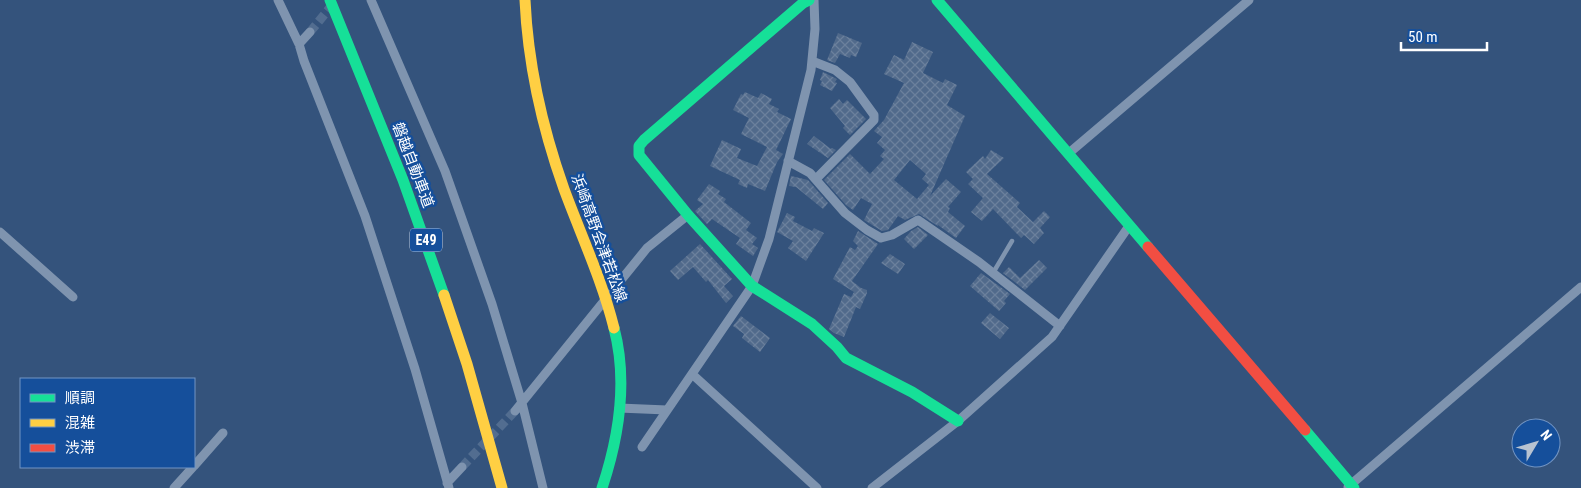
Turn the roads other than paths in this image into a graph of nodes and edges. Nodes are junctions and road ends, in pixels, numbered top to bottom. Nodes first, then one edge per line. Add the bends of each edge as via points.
1 (278, 0) edge
2 (330, 0) edge
3 (371, 0) edge
4 (525, 0) edge
5 (809, 0) edge
6 (814, 0) edge
7 (937, 0) edge
8 (1249, 0) edge
9 (310, 32) tunnel mouth
10 (299, 44) junction
11 (812, 61) junction
12 (1069, 153) junction
13 (788, 161) junction
14 (816, 179) junction
15 (688, 215) junction
16 (1129, 226) junction
17 (0, 232) edge
18 (1012, 241) dead end
19 (993, 273) junction
20 (752, 286) junction
21 (1581, 287) edge
22 (73, 297) dead end
23 (606, 300) junction
24 (1060, 326) junction
25 (692, 374) junction
26 (522, 403) junction
27 (619, 408) junction
28 (667, 410) junction
29 (515, 411) tunnel mouth
30 (958, 421) junction
31 (224, 432) dead end
32 (642, 448) dead end
33 (195, 464) edge
34 (462, 467) tunnel mouth
35 (191, 468) edge
36 (448, 486) edge
37 (1351, 487) edge
38 (174, 488) edge
39 (502, 488) edge
40 (543, 488) edge
41 (602, 488) edge
42 (817, 488) edge
43 (872, 488) edge

1 - 10 street
2 - 39 main road, 磐越自動車道 / E49 via 426,241
3 - 26 street via 445,171 492,304
4 - 23 main road, 浜崎高野会津若松線 via 530,69 544,128
5 - 15 main road via 639,146 639,155
6 - 11 street
7 - 12 main road
8 - 12 street
9 - 10 street
10 - 36 street via 365,216
11 - 13 street
11 - 14 street via 835,70 850,82 874,115 874,120
12 - 16 main road
13 - 14 street
13 - 20 street via 769,239
14 - 19 street via 845,212 881,238 918,220
15 - 20 main road
15 - 23 street via 647,248
16 - 24 street
16 - 37 main road
17 - 22 street
18 - 19 lane
19 - 24 street
20 - 25 street
20 - 30 main road via 812,324 846,358 912,392
21 - 37 street
23 - 26 street
23 - 27 main road, 浜崎高野会津若松線 via 618,346
24 - 30 street via 1052,337
25 - 28 street
25 - 42 street
26 - 29 street
26 - 40 street
27 - 28 street
27 - 41 main road, 浜崎高野会津若松線 via 612,456
28 - 32 street
30 - 43 street
31 - 33 street
34 - 36 street
35 - 38 street

